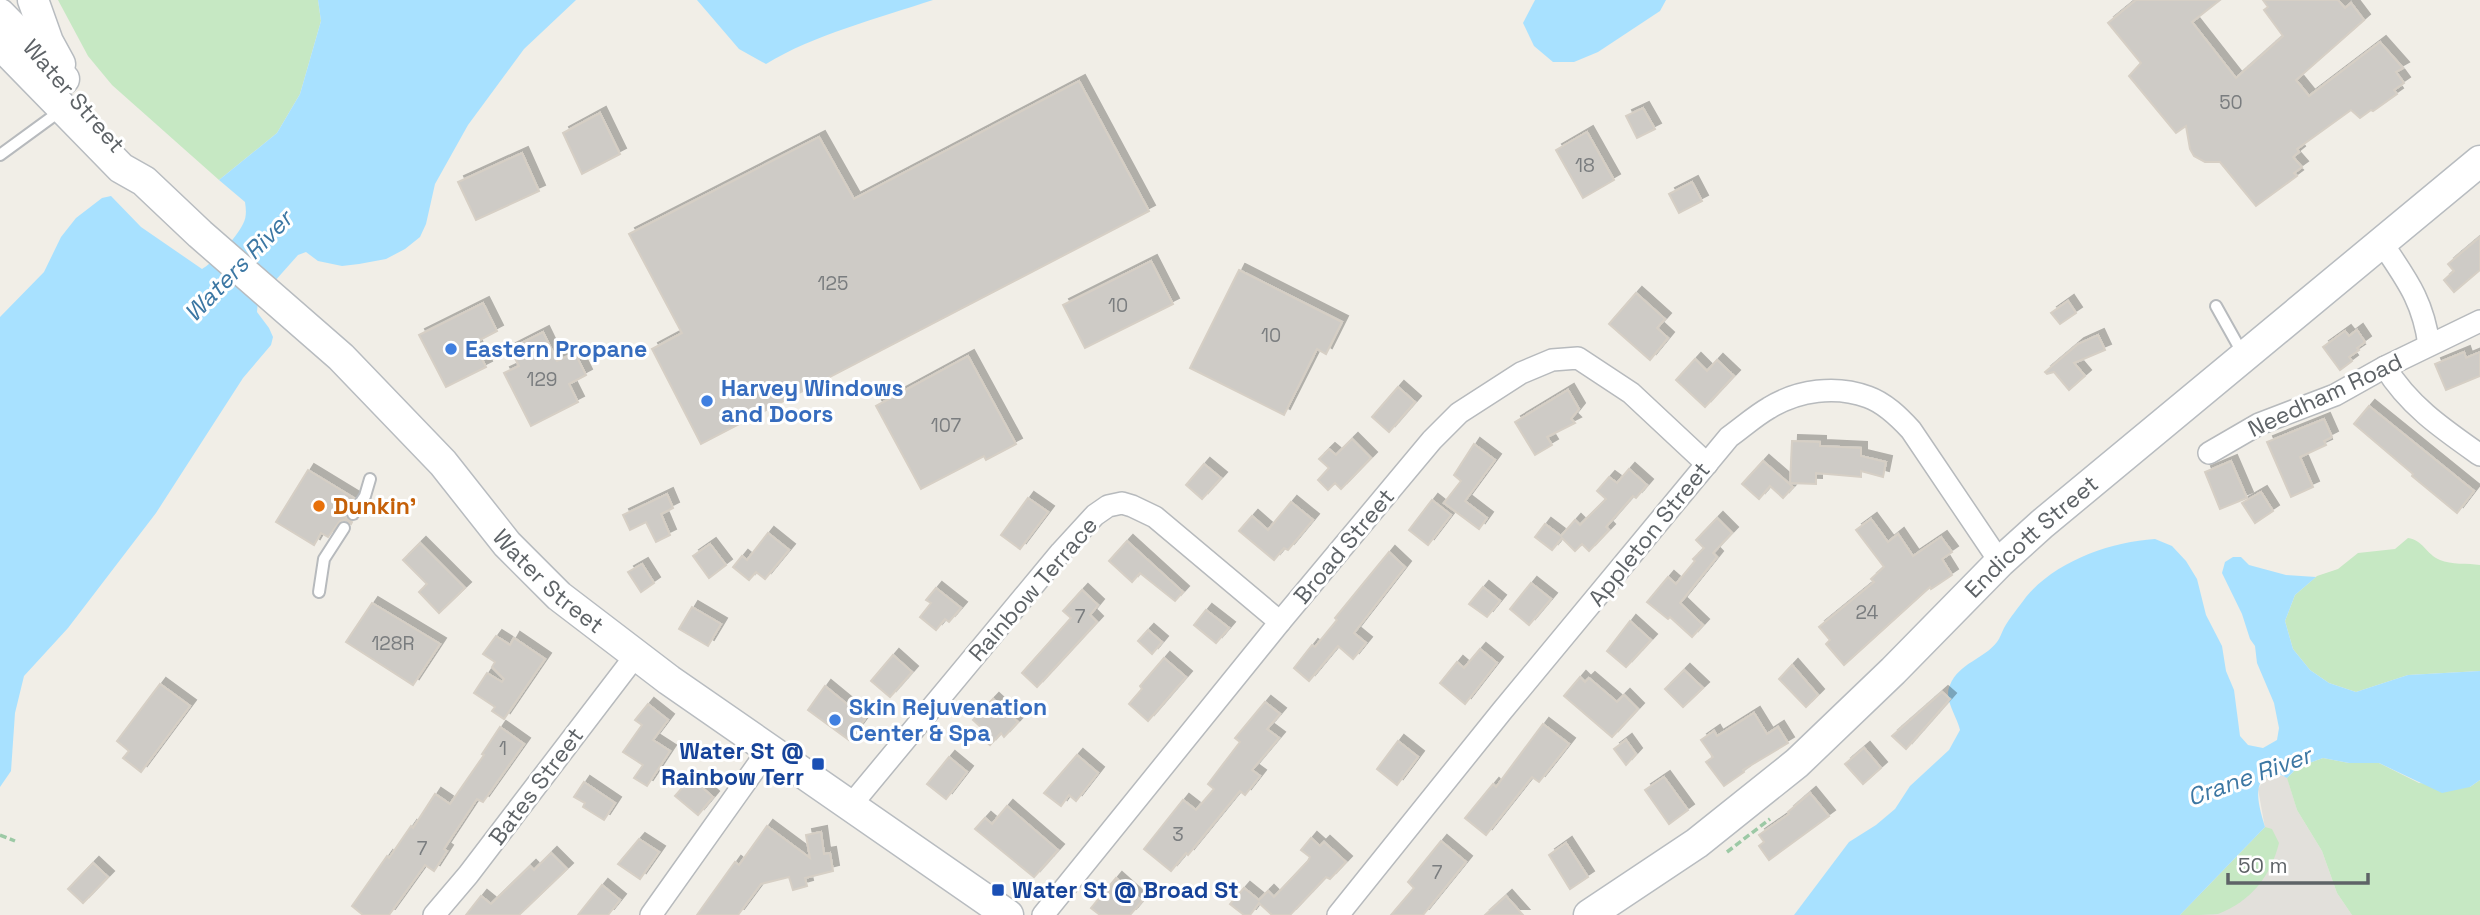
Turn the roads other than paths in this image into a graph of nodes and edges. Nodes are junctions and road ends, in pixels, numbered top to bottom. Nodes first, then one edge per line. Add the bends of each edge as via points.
1 (33, 0) edge
2 (0, 14) edge
3 (0, 44) edge
4 (70, 100) junction
5 (0, 155) edge
6 (2480, 161) edge
7 (2382, 243) junction
8 (2216, 306) dead end
9 (2480, 321) edge
10 (2430, 345) junction
11 (2244, 356) junction
12 (2385, 367) junction
13 (2209, 453) dead end
14 (2480, 455) edge
15 (1707, 464) junction
16 (369, 479) dead end
17 (353, 514) dead end
18 (344, 528) dead end
19 (2000, 562) junction
20 (319, 592) dead end
21 (1280, 622) junction
22 (636, 655) junction
23 (769, 749) junction
24 (851, 805) junction
25 (434, 915) edge
26 (651, 915) edge
27 (1008, 915) edge
28 (1043, 915) edge
29 (1338, 915) edge
30 (1589, 915) edge

1 - 4 main road
2 - 4 main road, Water Street
3 - 4 main road, Water Street
4 - 5 lane
4 - 22 main road, Water Street via 121,168 144,181 341,357 443,463 507,544 559,596
6 - 7 main road, Endicott Street
7 - 10 street via 2418,299
7 - 11 main road, Endicott Street
8 - 11 lane
9 - 10 street, Needham Road
10 - 12 street, Needham Road
11 - 19 main road, Endicott Street
12 - 13 street, Needham Road
12 - 14 street via 2419,410
15 - 19 street, Appleton Street via 1730,437 1770,407 1798,394 1823,390 1869,397 1894,412 1911,430
15 - 21 street, Broad Street via 1631,393 1595,368 1578,358 1552,360 1521,373 1459,413
15 - 29 street, Appleton Street
16 - 17 lane
18 - 20 lane via 324,559
19 - 30 main road, Endicott Street via 1797,763 1697,843
21 - 24 street, Rainbow Terrace via 1156,517 1122,503 1108,506 1061,552
21 - 28 street, Broad Street
22 - 23 main road, Water Street
22 - 25 street, Bates Street
23 - 24 main road, Water Street
23 - 26 street
24 - 27 main road, Water Street

